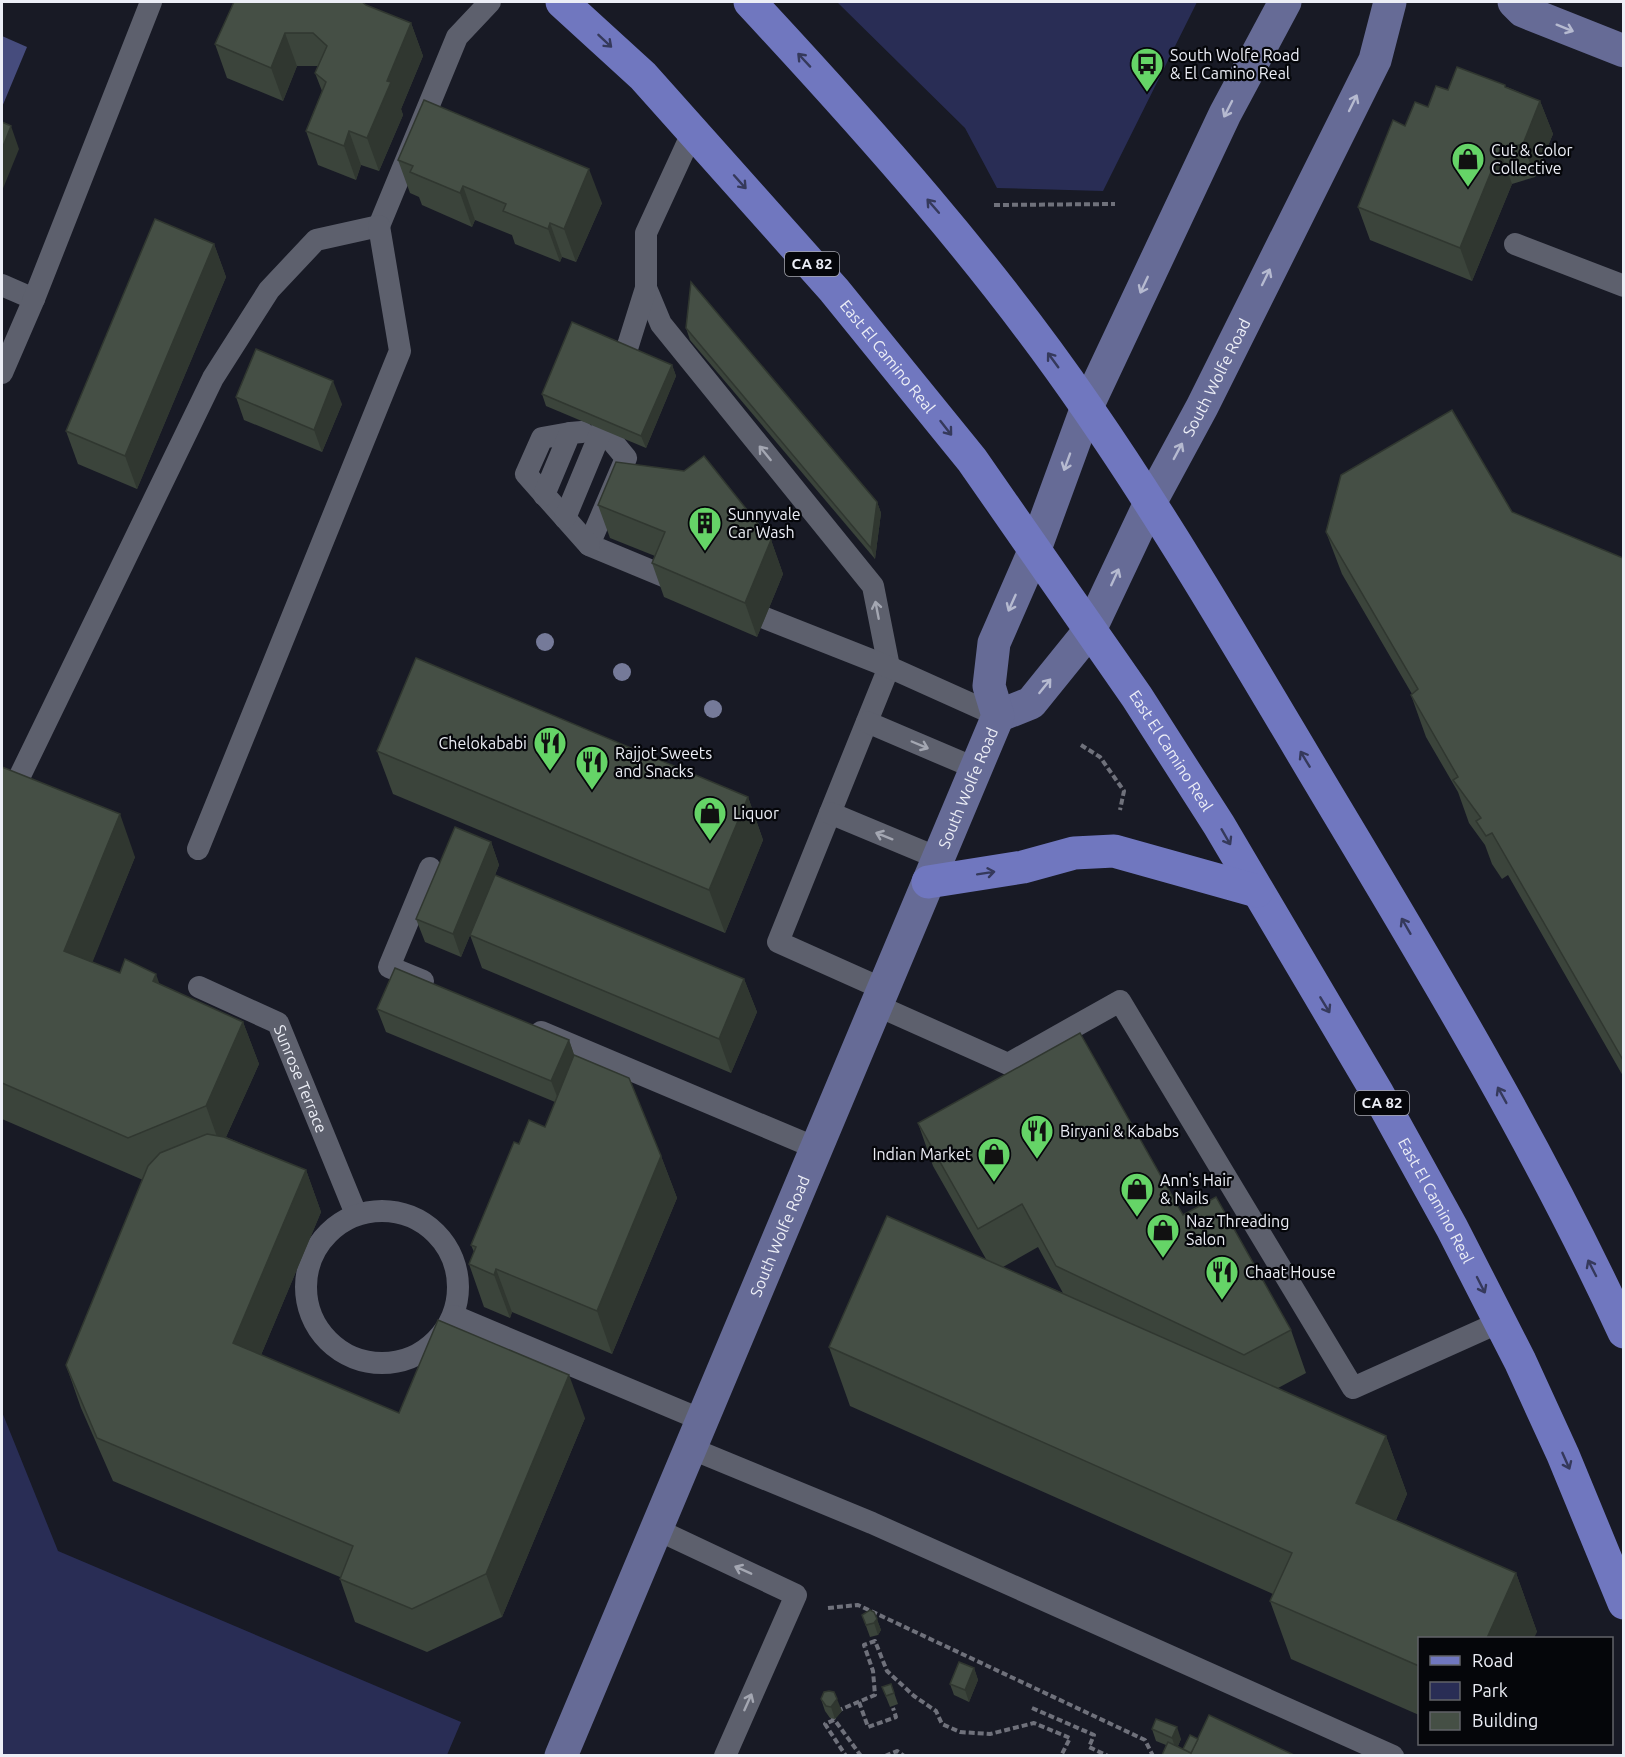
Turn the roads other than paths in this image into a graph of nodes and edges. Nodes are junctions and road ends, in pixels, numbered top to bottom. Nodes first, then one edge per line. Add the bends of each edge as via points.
1 (151, 2) edge
2 (490, 2) edge
3 (562, 2) edge
4 (750, 2) edge
5 (1285, 2) edge
6 (1390, 2) edge
7 (1514, 2) edge
8 (1623, 51) edge
9 (693, 131) junction
10 (379, 226) junction
11 (1515, 244) dead end
12 (2, 285) edge
13 (1623, 286) edge
14 (646, 288) junction
15 (34, 299) junction
16 (625, 355) edge
17 (2, 373) edge
18 (1087, 407) junction
19 (602, 429) junction
20 (1150, 503) junction
21 (565, 518) junction
22 (589, 545) junction
23 (1035, 549) junction
24 (671, 579) edge
25 (765, 618) dead end
26 (1090, 630) junction
27 (889, 667) junction
28 (998, 716) junction
29 (867, 722) junction
30 (975, 768) junction
31 (15, 786) edge
32 (830, 813) junction
33 (198, 849) dead end
34 (430, 868) dead end
35 (933, 870) junction
36 (1257, 891) junction
37 (199, 987) dead end
38 (443, 990) edge
39 (880, 997) junction
40 (520, 1023) edge
41 (816, 1148) junction
42 (356, 1214) junction
43 (454, 1316) junction
44 (1500, 1322) junction
45 (1622, 1324) edge
46 (696, 1434) junction
47 (656, 1529) junction
48 (1623, 1603) edge
49 (561, 1755) edge
50 (725, 1755) edge
51 (1393, 1755) edge

1 - 15 lane
2 - 10 lane via 457,37
3 -> 9 main road, East El Camino Real / CA 82 via 643,76
18 -> 4 main road via 940,213
5 -> 18 main road, South Wolfe Road via 1225,114
20 -> 6 main road, South Wolfe Road via 1375,60
7 -> 8 main road via 1523,11
9 - 14 lane via 646,233
9 -> 23 main road, East El Camino Real / CA 82 via 909,381
10 - 31 lane via 316,240 269,290 213,378
10 - 33 lane via 400,351
11 - 13 lane
12 - 15 lane
14 - 16 lane
27 -> 14 lane via 873,586 661,324
15 - 17 lane
18 - 20 main road
18 -> 23 main road, South Wolfe Road
19 - 21 lane
19 - 21 lane via 570,433 544,495
19 - 22 lane via 626,458
26 -> 20 main road, South Wolfe Road
45 -> 20 main road via 1472,1042
21 - 22 lane
22 - 24 lane
23 - 26 main road, East El Camino Real / CA 82
23 -> 28 main road, South Wolfe Road via 994,643 990,686
25 - 27 lane
28 -> 26 main road, South Wolfe Road via 1031,703
26 -> 36 main road, East El Camino Real / CA 82 via 1219,825
27 - 28 lane
27 - 29 lane
28 - 30 main road, South Wolfe Road
29 -> 30 lane
29 - 32 lane
30 - 35 main road, South Wolfe Road
35 -> 32 lane
32 - 39 lane via 778,942
34 - 38 lane via 389,967
35 -> 36 main road via 1023,867 1074,853 1114,851
35 - 39 main road, South Wolfe Road
36 -> 44 main road, East El Camino Real / CA 82 via 1378,1094
37 - 42 lane, Sunrose Terrace via 278,1023
39 - 41 main road, South Wolfe Road
39 - 44 lane via 1008,1064 1120,1001 1353,1388
40 - 41 lane
41 - 46 main road, South Wolfe Road
42 - 43 lane via 382,1210 405,1213 430,1227 449,1248 459,1275 459,1302
42 - 43 lane via 333,1227 316,1246 307,1270 307,1299 314,1323 330,1343 351,1357 384,1364 411,1359 434,1344
43 - 46 lane
44 -> 48 main road, East El Camino Real / CA 82 via 1572,1475
46 - 47 main road, South Wolfe Road
46 - 51 lane via 872,1523
47 - 49 main road, South Wolfe Road
50 -> 47 lane via 796,1595

